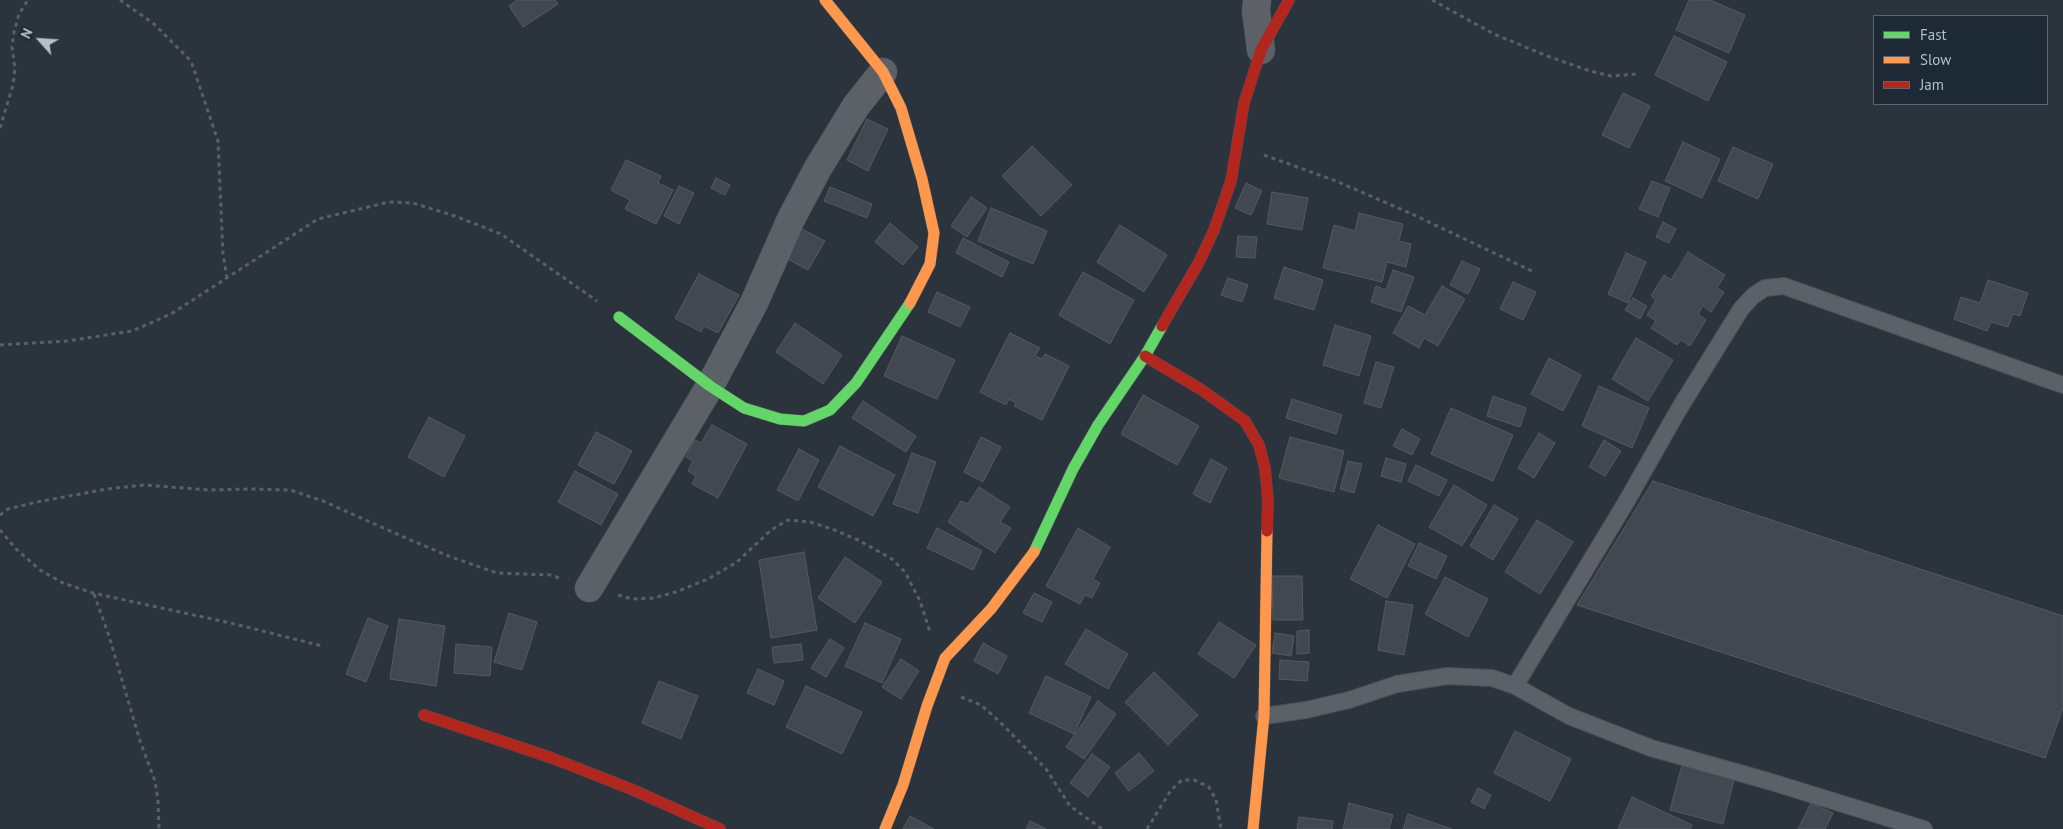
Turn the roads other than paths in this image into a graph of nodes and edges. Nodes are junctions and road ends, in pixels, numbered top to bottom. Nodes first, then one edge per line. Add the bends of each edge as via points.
1 (825, 0) edge
2 (1258, 0) edge
3 (1289, 0) edge
4 (1261, 50) junction
5 (883, 72) junction
6 (619, 317) road end
7 (1145, 356) junction
8 (2063, 385) edge
9 (710, 386) junction
10 (588, 588) road end
11 (1515, 686) junction
12 (424, 715) dead end
13 (1264, 716) junction
14 (720, 829) edge
15 (885, 829) edge
16 (1253, 829) edge
17 (1924, 829) edge

1 - 5 street
2 - 4 street via 1256,11
3 - 4 street
4 - 7 street via 1244,103 1231,181 1214,230
5 - 9 street via 856,106 818,168
5 - 9 street via 901,108 934,233 930,264 914,297 856,382 830,410 813,418 804,421 780,419 744,408
6 - 9 street
7 - 13 street via 1245,421 1259,445 1268,501
7 - 15 street via 1098,425 1073,469 1038,547 992,609 945,658
8 - 11 lane via 1784,286 1765,288 1741,309
9 - 10 street
11 - 13 lane via 1492,678 1447,676 1397,684 1306,710
11 - 17 lane via 1569,716 1651,748
12 - 14 street via 596,775
13 - 16 street

